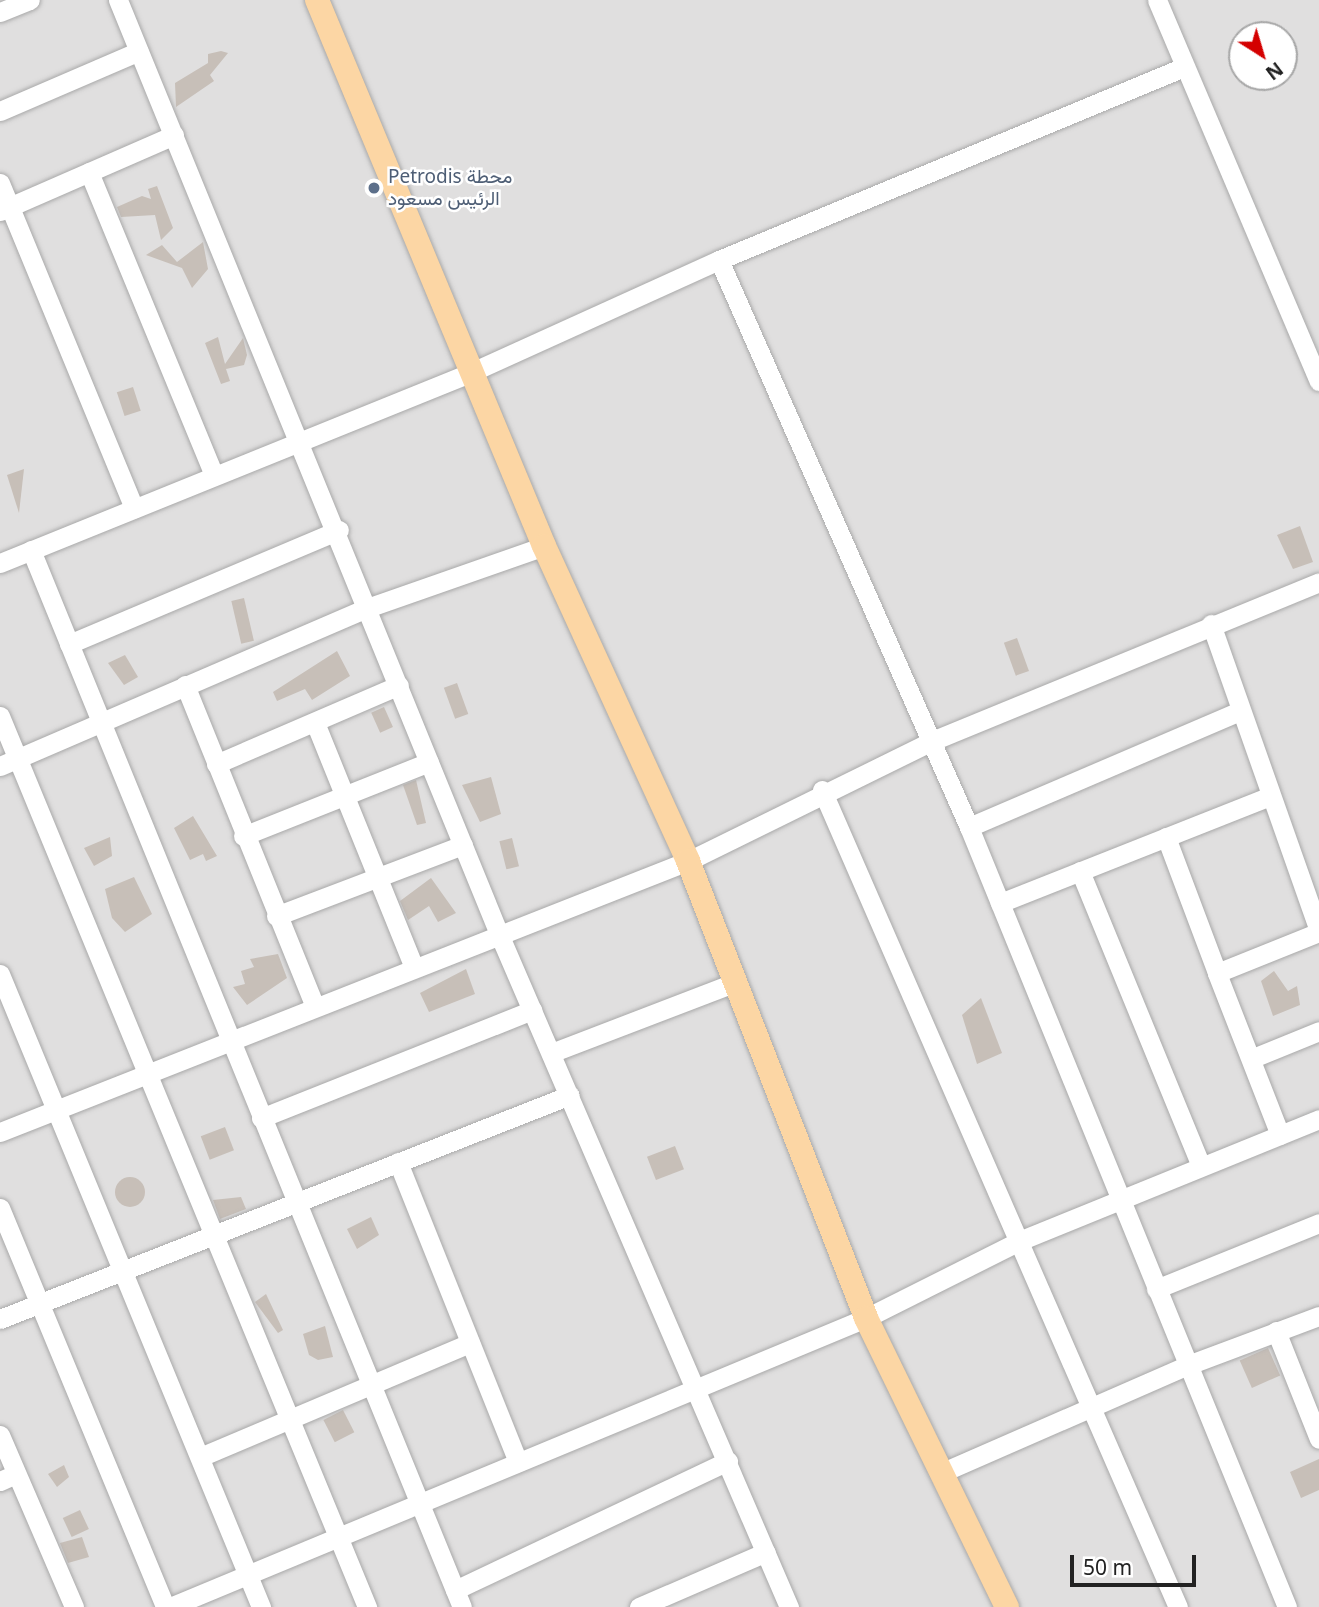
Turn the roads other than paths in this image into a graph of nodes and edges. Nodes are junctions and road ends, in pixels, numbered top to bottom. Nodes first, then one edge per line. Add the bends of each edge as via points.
1 (30, 0) edge
2 (118, 0) edge
3 (317, 0) edge
4 (1157, 0) edge
5 (0, 12) edge
6 (139, 51) junction
7 (1184, 66) junction
8 (0, 111) edge
9 (174, 135) junction
10 (89, 172) junction
11 (0, 183) edge
12 (5, 209) edge
13 (719, 260) junction
14 (472, 372) junction
15 (1319, 381) edge
16 (301, 439) junction
17 (214, 475) junction
18 (135, 508) junction
19 (339, 530) junction
20 (544, 546) junction
21 (31, 551) junction
22 (0, 563) edge
23 (1319, 582) edge
24 (370, 607) junction
25 (1211, 624) junction
26 (69, 644) junction
27 (185, 685) junction
28 (399, 685) junction
29 (1239, 711) junction
30 (0, 716) edge
31 (101, 725) junction
32 (316, 725) junction
33 (932, 741) junction
34 (19, 758) junction
35 (429, 762) junction
36 (216, 764) junction
37 (0, 766) edge
38 (822, 790) junction
39 (345, 794) junction
40 (1270, 796) junction
41 (968, 827) junction
42 (243, 836) junction
43 (1166, 837) junction
44 (463, 845) junction
45 (688, 861) junction
46 (1080, 871) junction
47 (377, 878) junction
48 (1000, 903) junction
49 (275, 916) junction
50 (1319, 931) edge
51 (499, 934) junction
52 (414, 968) junction
53 (1217, 973) junction
54 (0, 974) edge
55 (736, 982) junction
56 (314, 1005) junction
57 (532, 1010) junction
58 (1319, 1031) edge
59 (230, 1041) junction
60 (551, 1053) junction
61 (1253, 1058) junction
62 (147, 1073) junction
63 (570, 1096) junction
64 (57, 1109) junction
65 (261, 1118) junction
66 (1319, 1119) edge
67 (0, 1132) edge
68 (1280, 1135) junction
69 (398, 1162) junction
70 (1201, 1166) junction
71 (1120, 1197) junction
72 (293, 1202) junction
73 (0, 1208) edge
74 (1319, 1223) edge
75 (214, 1233) junction
76 (1019, 1241) junction
77 (121, 1271) junction
78 (1156, 1289) junction
79 (39, 1302) junction
80 (1319, 1316) edge
81 (866, 1318) junction
82 (0, 1319) edge
83 (1276, 1331) junction
84 (470, 1343) junction
85 (1188, 1364) junction
86 (369, 1385) junction
87 (697, 1387) junction
88 (1090, 1407) junction
89 (288, 1420) junction
90 (0, 1435) edge
91 (1319, 1440) edge
92 (200, 1457) junction
93 (728, 1461) junction
94 (517, 1462) junction
95 (943, 1472) junction
96 (8, 1478) edge
97 (418, 1503) junction
98 (338, 1537) junction
99 (766, 1552) junction
100 (247, 1575) junction
101 (458, 1599) edge
102 (662, 1602) edge
103 (74, 1607) edge
104 (164, 1607) edge
105 (170, 1607) edge
106 (261, 1607) edge
107 (367, 1607) edge
108 (639, 1607) edge
109 (789, 1607) edge
110 (1007, 1607) edge
111 (1178, 1607) edge
112 (1287, 1607) edge

1 - 5 street
2 - 6 street
3 - 14 main road
4 - 7 street
6 - 8 street
6 - 9 street
7 - 13 street
7 - 15 street
9 - 10 street
9 - 16 street
10 - 12 street
10 - 17 street
11 - 12 street
12 - 18 street
13 - 14 street
13 - 33 street
14 - 16 street
14 - 20 main road
16 - 17 street
16 - 19 street
17 - 18 street
18 - 21 street
19 - 24 street
19 - 26 street
20 - 24 street
20 - 45 main road
21 - 22 street
21 - 26 street
23 - 25 street
24 - 27 street
24 - 28 street
25 - 29 street
25 - 33 street
26 - 31 street
27 - 31 street
27 - 36 street
28 - 32 street
28 - 35 street
29 - 40 street
29 - 41 street
30 - 34 street
31 - 34 street
31 - 59 street
32 - 36 street
32 - 39 street
33 - 38 street
33 - 41 street
34 - 37 street
34 - 62 street
35 - 39 street
35 - 44 street
36 - 42 street
38 - 45 street
38 - 76 street
39 - 42 street
39 - 47 street
40 - 43 street
40 - 50 street
41 - 48 street
42 - 49 street
43 - 46 street
43 - 53 street
44 - 47 street
44 - 51 street
45 - 51 street
45 - 55 main road
46 - 48 street
46 - 70 street
47 - 49 street
47 - 52 street
48 - 71 street
49 - 56 street
50 - 53 street
51 - 52 street
51 - 57 street
52 - 56 street
53 - 61 street
54 - 64 street
55 - 60 street
55 - 81 main road
56 - 59 street
57 - 60 street
57 - 65 street
58 - 61 street
59 - 62 street
59 - 65 street
60 - 63 street
61 - 68 street
62 - 64 street
62 - 75 street
63 - 69 street
63 - 87 street
64 - 67 street
64 - 77 street
65 - 72 street
66 - 68 street
68 - 70 street
69 - 72 street
69 - 84 street
70 - 71 street
71 - 76 street
71 - 78 street
72 - 75 street
72 - 86 street
73 - 79 street
74 - 78 street
75 - 77 street
75 - 89 street
76 - 81 street
76 - 88 street
77 - 79 street
77 - 92 street
78 - 85 street
79 - 82 street
79 - 104 street
80 - 83 street
81 - 87 street
81 - 95 main road
83 - 85 street
83 - 91 street
84 - 86 street
84 - 94 street
85 - 88 street
85 - 112 street
86 - 89 street
86 - 97 street
87 - 93 street
87 - 94 street
88 - 95 street
88 - 111 street
89 - 92 street
89 - 98 street
90 - 96 street
92 - 100 street
93 - 99 street
93 - 101 street
94 - 97 street
95 - 110 main road
96 - 103 street
97 - 98 street
97 - 101 street
98 - 100 street
98 - 107 street
99 - 102 street
99 - 109 street
100 - 105 street
100 - 106 street
102 - 108 street

